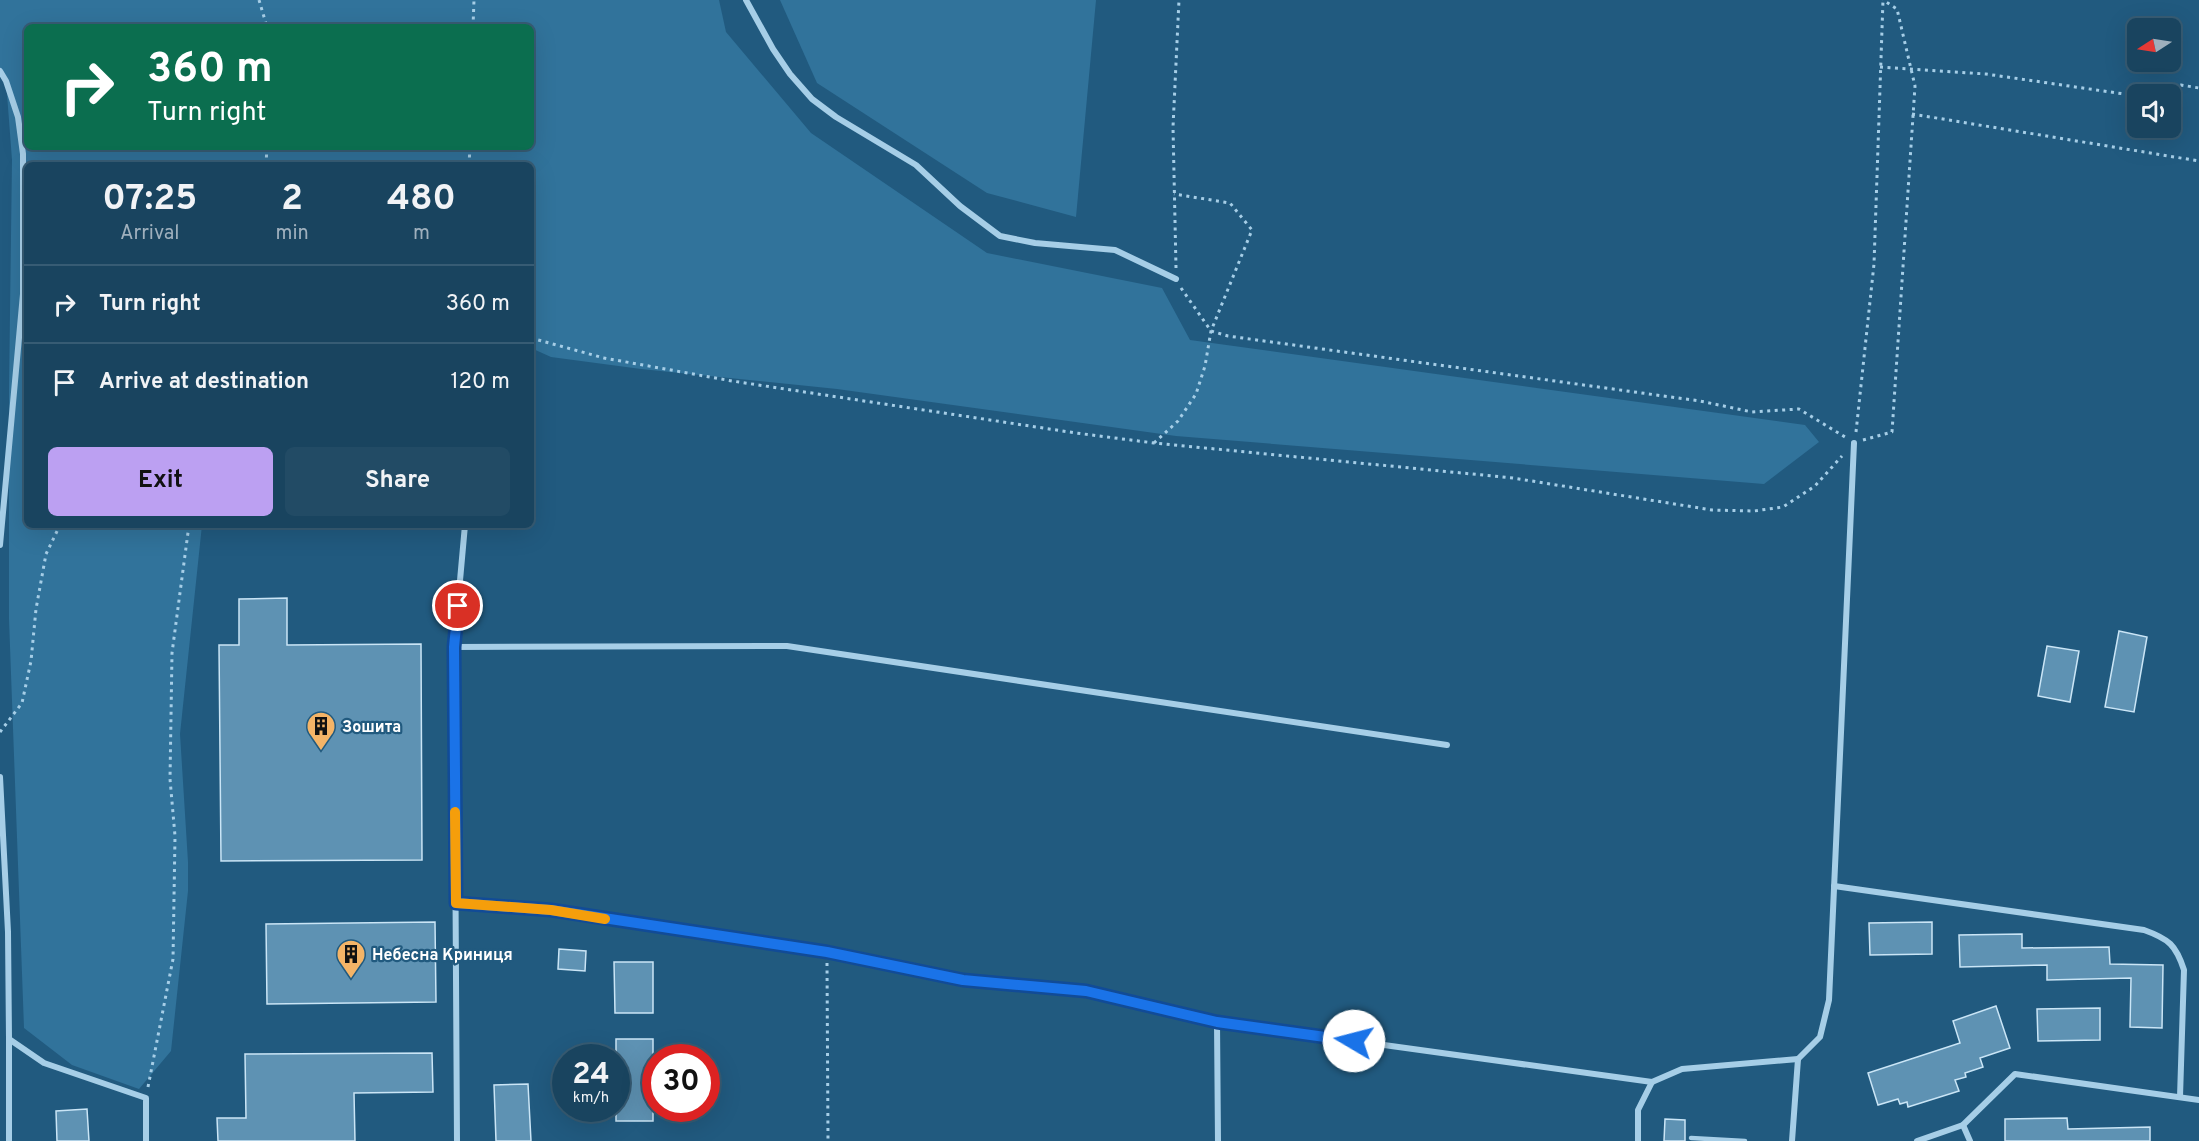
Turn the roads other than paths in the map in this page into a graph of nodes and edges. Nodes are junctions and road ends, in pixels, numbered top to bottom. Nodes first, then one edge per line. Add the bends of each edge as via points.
1 (746, 0) edge
2 (0, 72) edge
3 (1176, 279) road end
4 (1854, 443) road end
5 (465, 528) edge
6 (0, 545) edge
7 (454, 647) junction
8 (1446, 745) dead end
9 (0, 777) edge
10 (1834, 886) junction
11 (456, 903) junction
12 (1217, 1022) junction
13 (9, 1039) junction
14 (1798, 1059) junction
15 (1652, 1082) junction
16 (2180, 1096) junction
17 (2199, 1100) edge
18 (1963, 1125) junction
19 (1691, 1138) dead end
20 (9, 1141) edge
21 (146, 1141) edge
22 (457, 1141) edge
23 (1218, 1141) edge
24 (1638, 1141) edge
25 (1745, 1141) edge
26 (1792, 1141) edge
27 (1917, 1141) edge
28 (1970, 1141) edge

1 - 3 street via 773,49 812,99 916,165 1000,236 1115,250
2 - 6 street via 18,117 23,154 23,294
4 - 10 street
5 - 7 street
7 - 8 street via 787,646
7 - 11 street
9 - 13 street
10 - 14 street via 1829,1000 1820,1037
10 - 16 street via 2144,930 2161,936 2178,951 2184,970
11 - 12 street via 551,910 827,952 963,980 1086,991
11 - 22 street
12 - 15 street
12 - 23 street
13 - 20 street
13 - 21 street via 44,1064 146,1098
14 - 15 street via 1682,1069
14 - 26 street
15 - 24 street via 1638,1110
16 - 17 street
16 - 18 street via 2014,1074
18 - 27 street
18 - 28 street
19 - 25 lane

